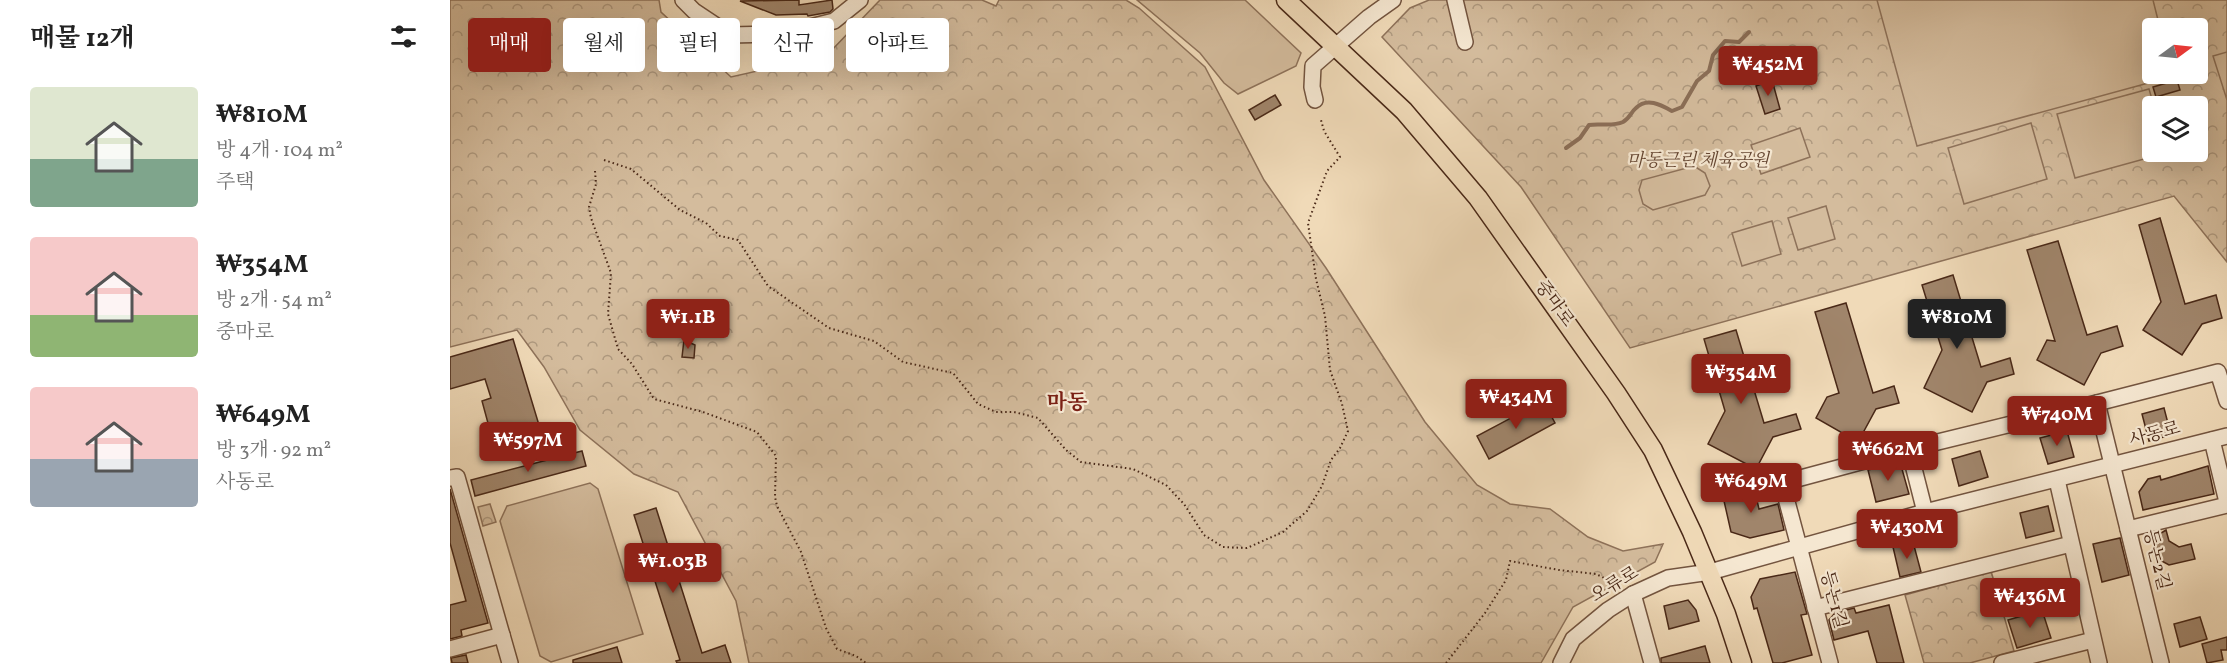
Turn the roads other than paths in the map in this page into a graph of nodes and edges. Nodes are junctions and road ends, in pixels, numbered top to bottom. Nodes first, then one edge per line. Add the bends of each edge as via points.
1 (683, 0) edge
2 (860, 0) edge
3 (1286, 0) edge
4 (1393, 0) edge
5 (1455, 0) edge
6 (1465, 42) dead end
7 (1336, 45) junction
8 (1316, 100) dead end
9 (2223, 370) edge
10 (2227, 401) edge
11 (2097, 403) junction
12 (2220, 438) edge
13 (1909, 449) junction
14 (2113, 467) junction
15 (450, 478) edge
16 (2057, 480) junction
17 (2227, 504) edge
18 (1925, 512) junction
19 (2128, 530) junction
20 (2071, 544) junction
21 (1799, 546) junction
22 (1710, 572) junction
23 (1633, 594) junction
24 (1815, 608) junction
25 (502, 635) junction
26 (2093, 640) junction
27 (450, 649) edge
28 (510, 663) edge
29 (1561, 663) edge
30 (1652, 663) edge
31 (1742, 663) edge
32 (1830, 663) edge
33 (2002, 663) edge
34 (2099, 663) edge
35 (2161, 663) edge

1 - 2 street via 730,35 782,34 834,21
3 - 7 main road, 중마로
4 - 7 street
5 - 6 street
7 - 8 street via 1313,66
7 - 22 main road, 중마로 via 1404,111 1478,198 1574,333 1653,450
9 - 10 street
9 - 11 street
11 - 13 street
11 - 14 street, 등논2길
12 - 14 street, 사동로
12 - 17 street
13 - 18 street
13 - 21 street, 등논1길 via 1782,483
14 - 16 street, 사동로
14 - 19 street, 등논2길
15 - 25 street via 457,477
16 - 18 street, 사동로
16 - 20 street
17 - 19 street
18 - 21 street, 사동로
19 - 35 street, 등논2길
20 - 24 street
20 - 26 street
21 - 22 street, 사동로
21 - 24 street, 등논1길
22 - 23 street, 오류로 via 1668,578
22 - 31 main road, 중마로
23 - 29 street, 오류로 via 1573,639
23 - 30 street
24 - 32 street, 등논1길
25 - 27 street
25 - 28 street
26 - 33 street
26 - 34 street

